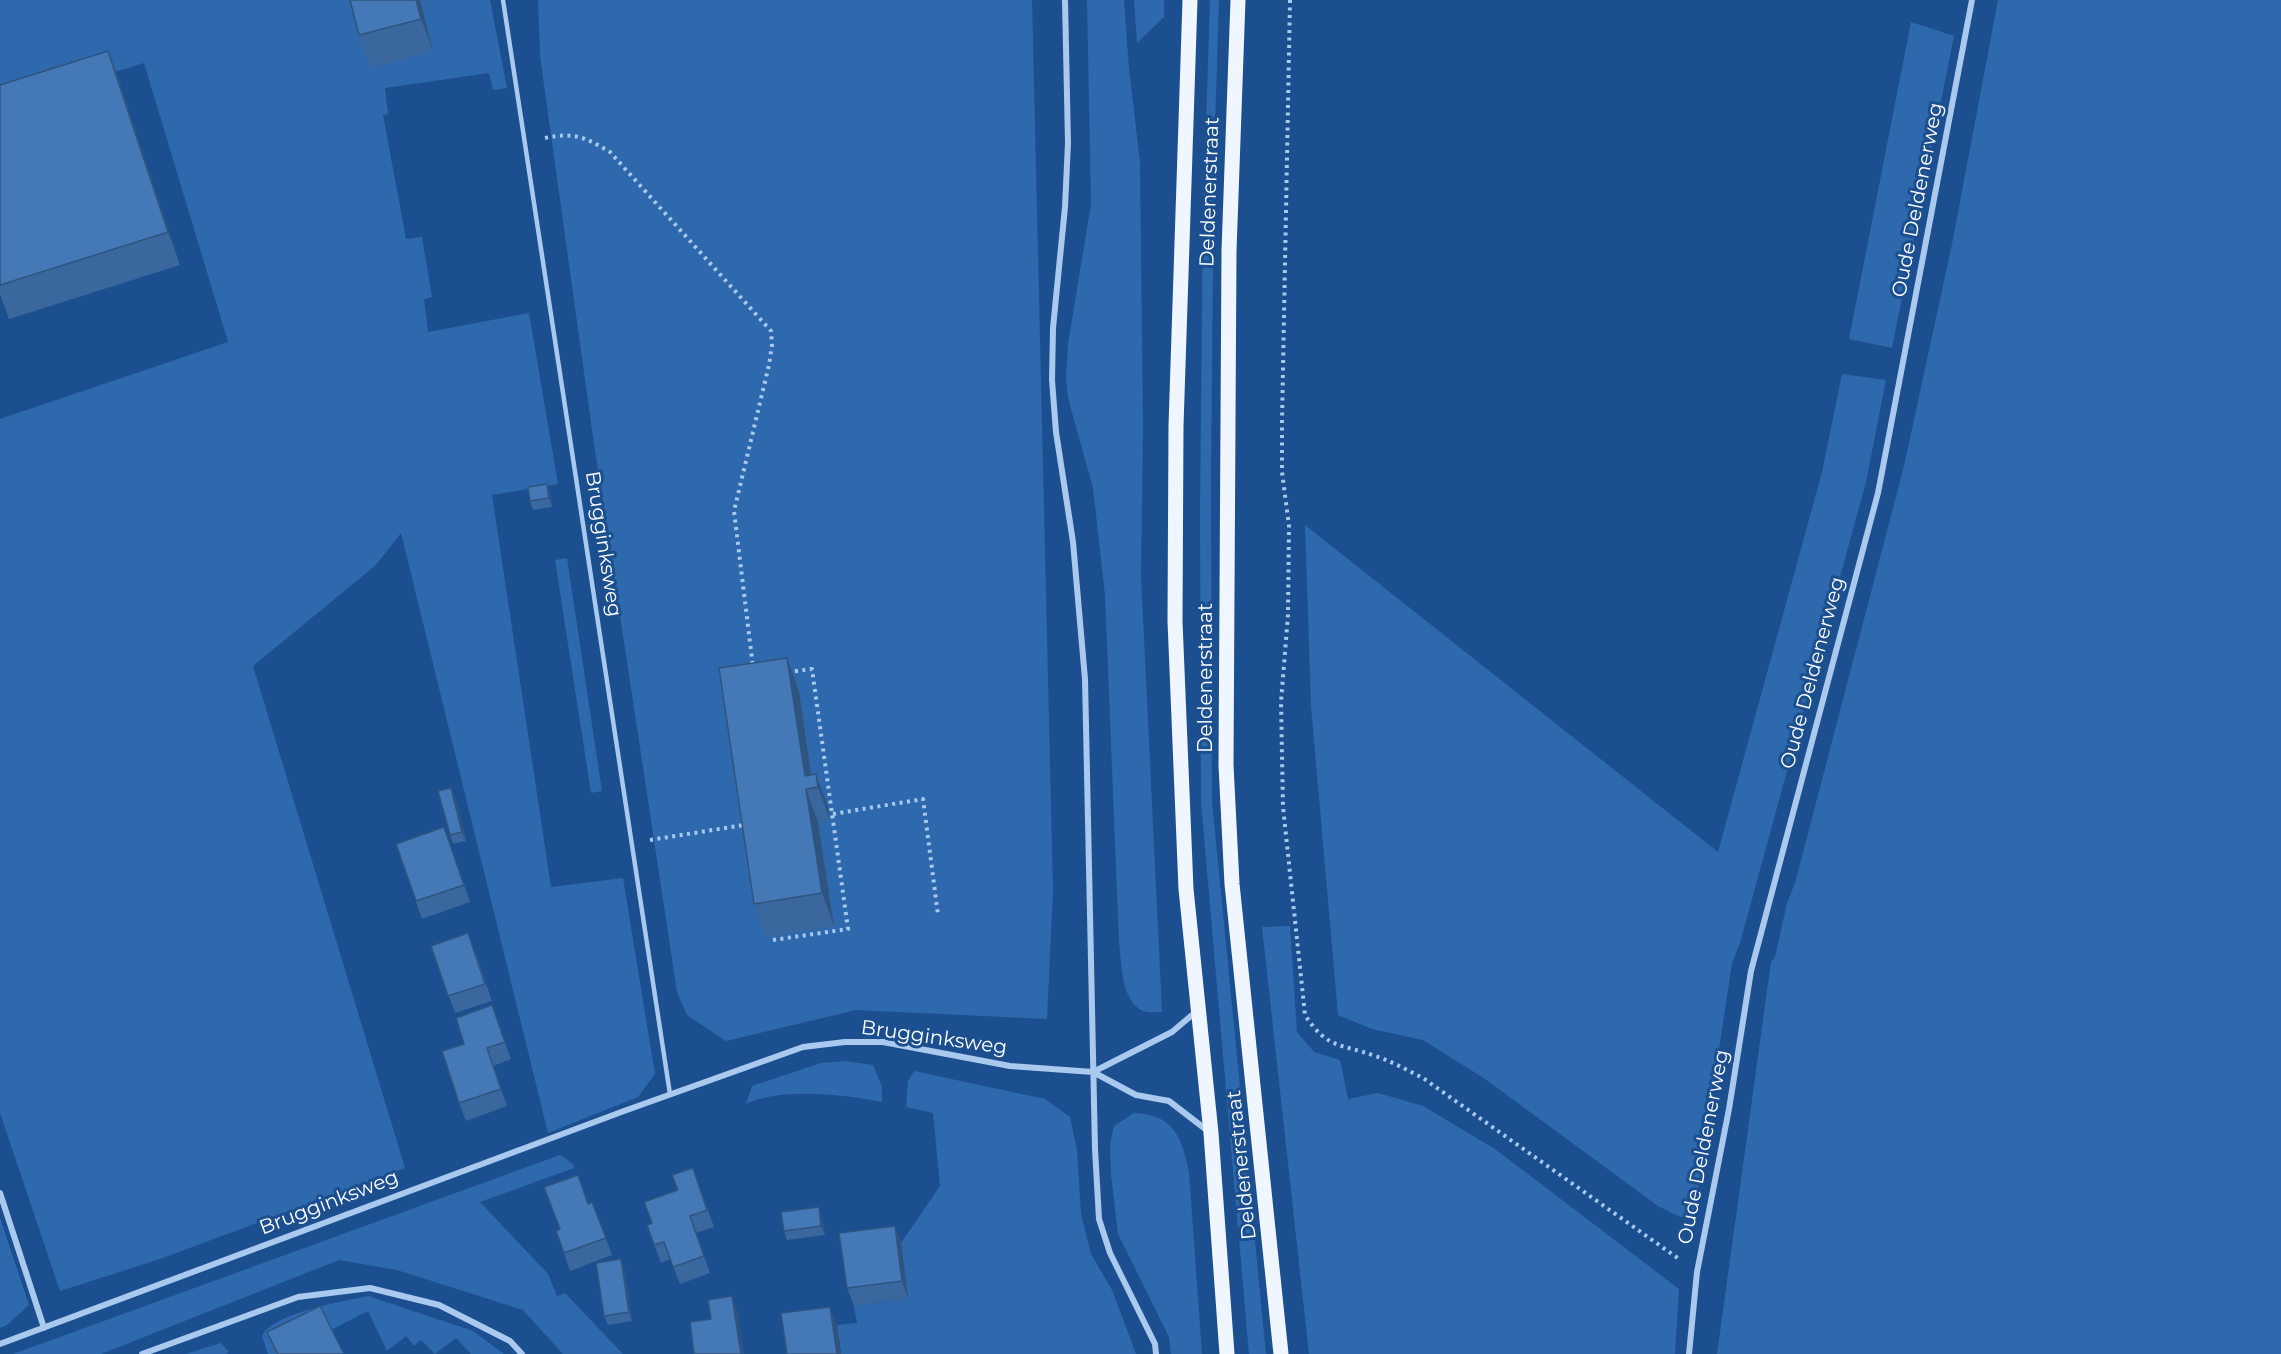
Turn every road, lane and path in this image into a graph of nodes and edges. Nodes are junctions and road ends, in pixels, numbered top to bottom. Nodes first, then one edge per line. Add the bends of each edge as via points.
1 (503, 0) edge
2 (1065, 0) edge
3 (1190, 0) edge
4 (1238, 0) edge
5 (1290, 0) edge
6 (1972, 0) edge
7 (525, 142) junction
8 (778, 674) edge
9 (755, 677) edge
10 (742, 814) edge
11 (833, 814) junction
12 (632, 843) junction
13 (938, 915) dead end
14 (773, 940) dead end
15 (1198, 1010) junction
16 (1093, 1072) junction
17 (670, 1094) junction
18 (1211, 1133) junction
19 (0, 1193) edge
20 (1697, 1272) junction
21 (44, 1328) junction
22 (0, 1344) edge
23 (142, 1354) edge
24 (522, 1354) edge
25 (1156, 1354) edge
26 (1227, 1354) edge
27 (1281, 1354) edge
28 (1689, 1354) edge

1 - 7 lane, Brugginksweg
2 - 16 street via 1068,143 1052,380 1085,679
3 - 15 main road, Deldenerstraat via 1176,426 1174,621 1186,889
4 - 27 main road, Deldenerstraat via 1228,251 1226,765 1232,884
5 - 20 path via 1282,422 1282,472 1289,526 1288,615 1281,702 1283,807 1305,1015 1317,1033 1338,1047 1376,1056 1423,1078
6 - 20 street, Oude Deldenerweg via 1878,493 1751,971 1730,1109
7 - 9 path via 561,135 585,136 610,152 771,331 769,365 734,511
7 - 12 lane, Brugginksweg
8 - 11 path via 812,669
10 - 12 path via 744,825
11 - 13 path via 922,799
11 - 14 path via 848,929
12 - 17 lane, Brugginksweg
15 - 16 street via 1172,1032
15 - 18 main road, Deldenerstraat
16 - 17 street, Brugginksweg via 1010,1066 883,1042 845,1042 803,1047
16 - 18 street, Brugginksweg via 1136,1095 1169,1101
16 - 25 street via 1099,1219 1110,1253 1155,1344
17 - 21 street, Brugginksweg
18 - 26 main road, Deldenerstraat
19 - 21 street
20 - 28 street, Oude Deldenerweg
21 - 22 street, Brugginksweg
23 - 24 street via 298,1297 370,1288 439,1305 510,1341

